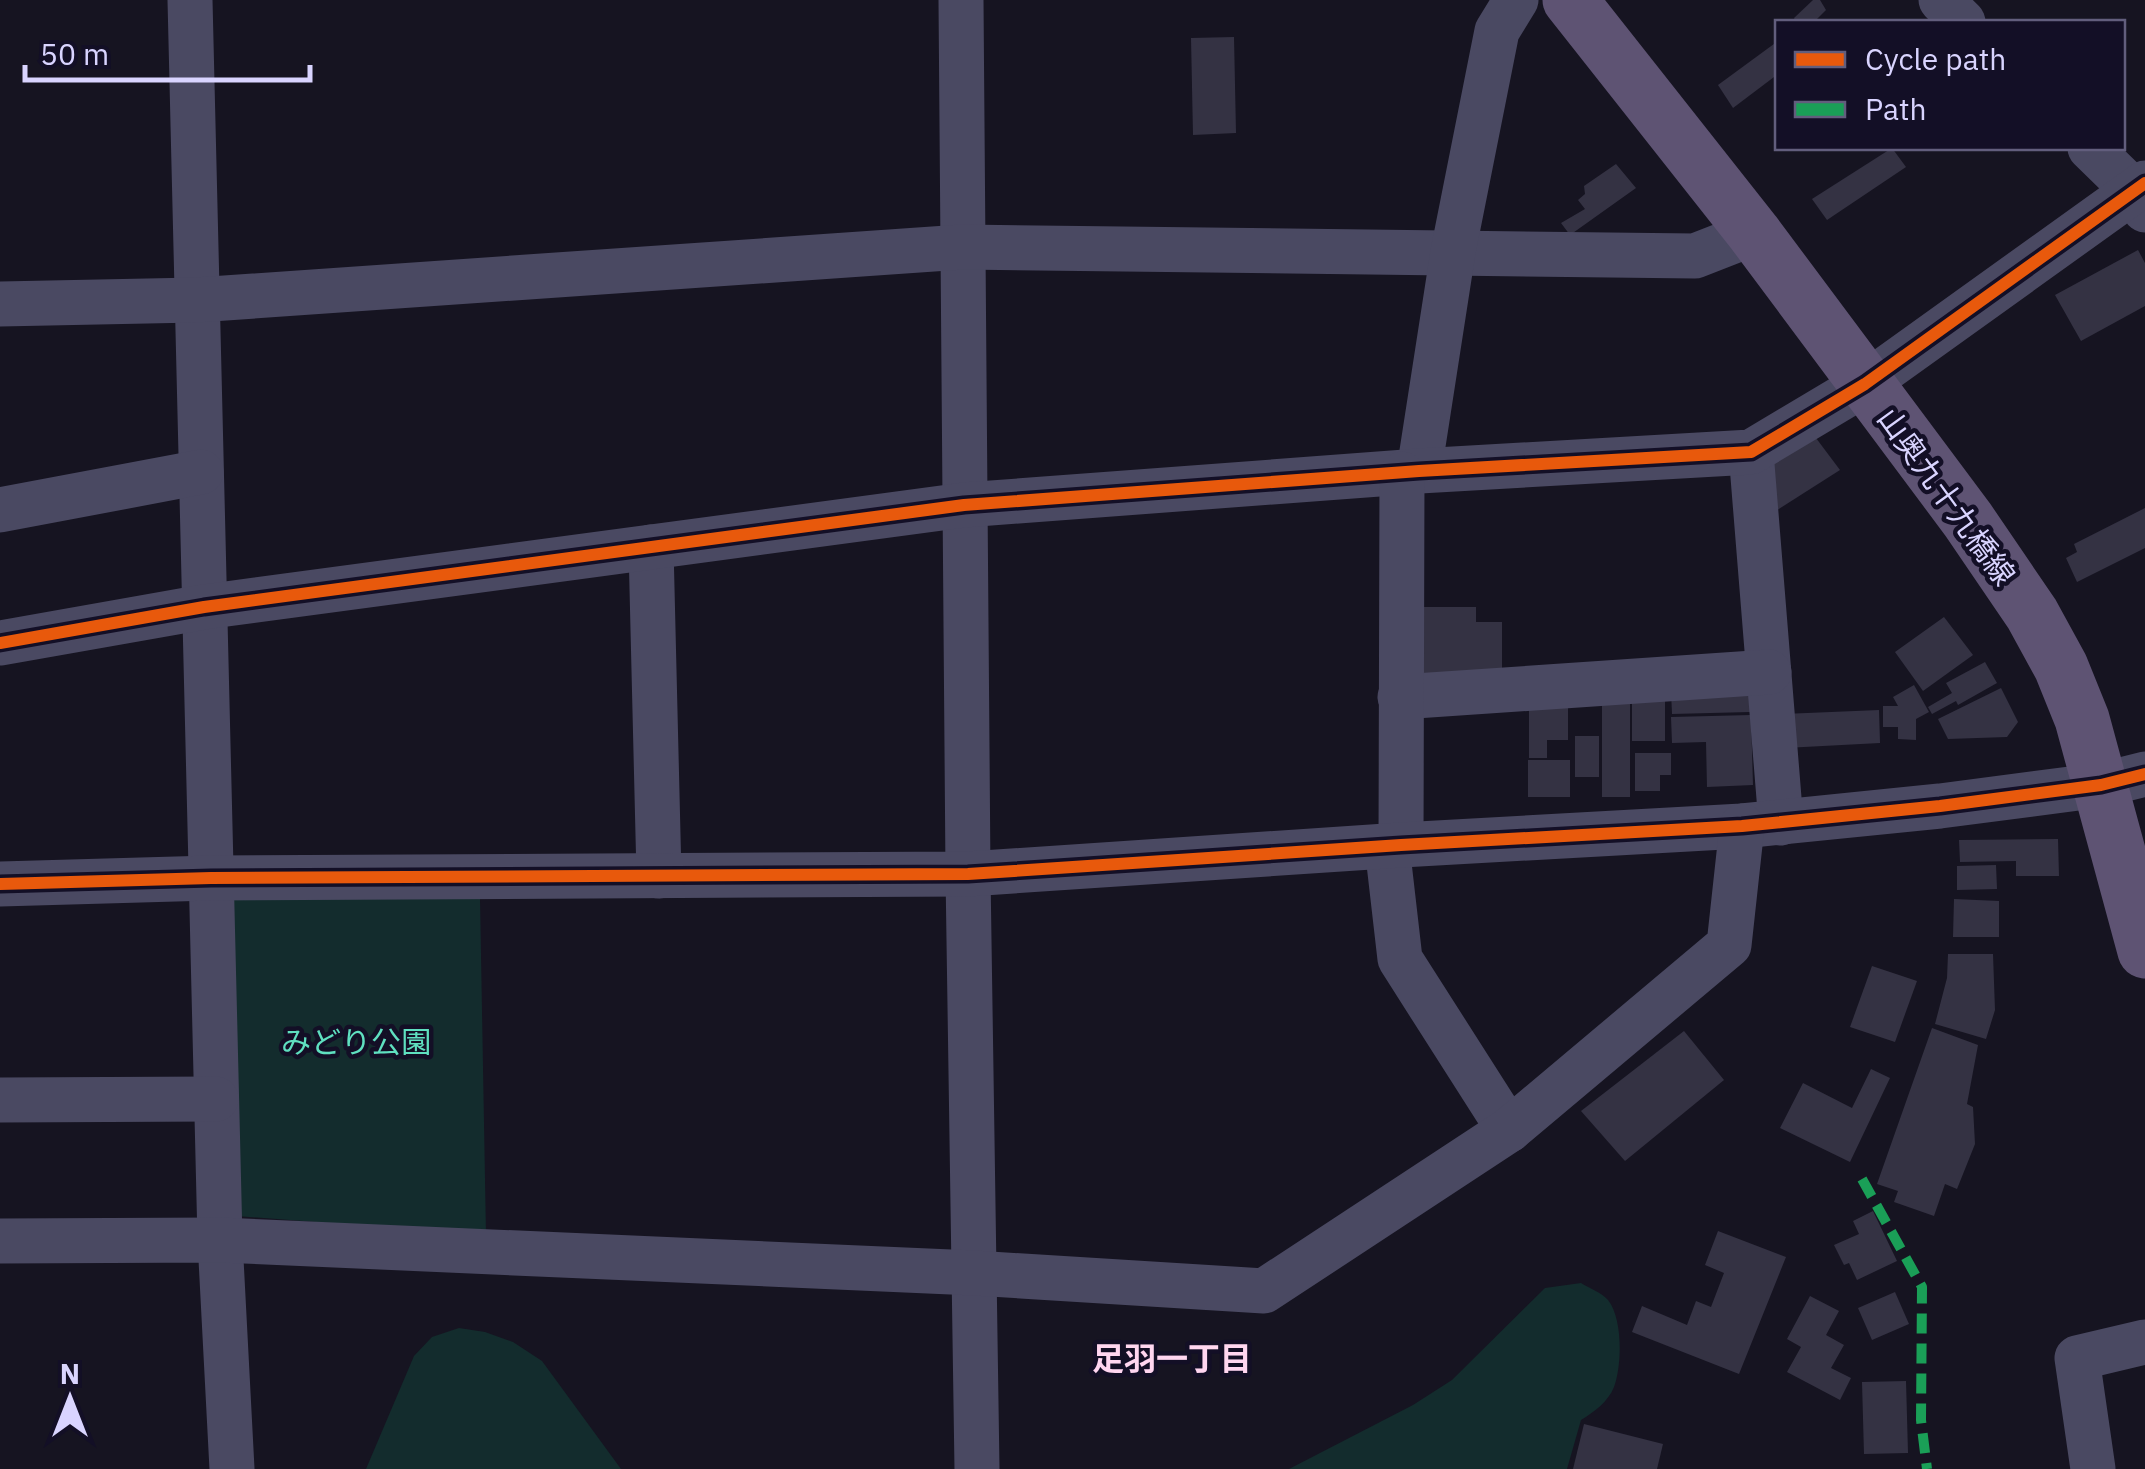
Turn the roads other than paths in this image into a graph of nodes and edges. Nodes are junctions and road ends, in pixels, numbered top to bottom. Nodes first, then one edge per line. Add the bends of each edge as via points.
1 (190, 0) edge
2 (961, 0) edge
3 (1516, 0) edge
4 (1570, 0) edge
5 (1940, 0) edge
6 (1962, 20) edge
7 (2092, 150) edge
8 (2141, 195) edge
9 (1754, 233) junction
10 (962, 247) junction
11 (1453, 252) junction
12 (196, 300) junction
13 (0, 304) edge
14 (1865, 384) junction
15 (1751, 452) junction
16 (200, 472) junction
17 (1411, 472) junction
18 (964, 505) junction
19 (0, 510) edge
20 (651, 547) junction
21 (204, 607) junction
22 (0, 643) edge
23 (1769, 672) junction
24 (1400, 696) junction
25 (2123, 779) edge
26 (1761, 824) junction
27 (1394, 845) junction
28 (968, 874) junction
29 (659, 876) junction
30 (211, 878) junction
31 (0, 884) edge
32 (2145, 952) edge
33 (216, 1098) junction
34 (0, 1100) edge
35 (1508, 1130) junction
36 (0, 1240) edge
37 (220, 1240) junction
38 (974, 1273) junction
39 (2145, 1342) edge
40 (232, 1469) edge
41 (977, 1469) edge
42 (2093, 1469) edge

1 - 12 street
2 - 10 street
3 - 11 street via 1497,31
4 - 9 main road, 山奥九十九橋線
5 - 6 street
7 - 8 street
8 - 14 street
9 - 11 street via 1695,256
9 - 14 main road, 山奥九十九橋線
10 - 11 street
10 - 12 street
10 - 18 street
11 - 17 street
12 - 13 street
12 - 16 street
14 - 15 street
14 - 25 main road, 山奥九十九橋線 via 2032,614 2082,718
15 - 17 street
15 - 23 street
16 - 19 street
16 - 21 street
17 - 18 street
17 - 24 street
18 - 20 street
18 - 28 street
20 - 21 street
20 - 29 street
21 - 22 street
21 - 30 street
23 - 24 street
23 - 26 street
24 - 27 street
25 - 26 street
25 - 32 main road, 山奥九十九橋線
26 - 27 street
26 - 35 street via 1729,946
27 - 28 street
27 - 35 street via 1400,959
28 - 29 street
28 - 38 street
29 - 30 street
30 - 31 street
30 - 33 street
33 - 34 street
33 - 37 street
35 - 38 street via 1264,1291
36 - 37 street
37 - 38 street
37 - 40 street
38 - 41 street
39 - 42 street via 2078,1358

